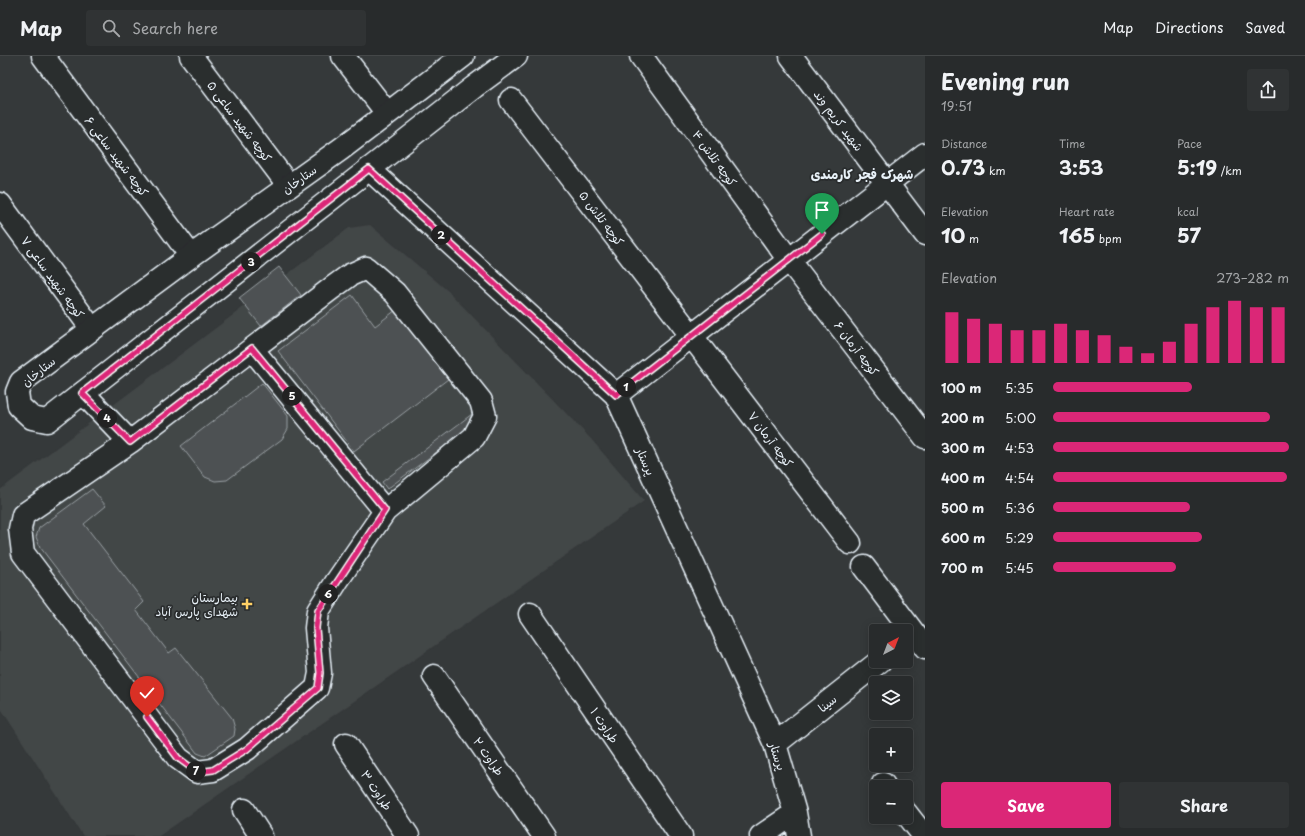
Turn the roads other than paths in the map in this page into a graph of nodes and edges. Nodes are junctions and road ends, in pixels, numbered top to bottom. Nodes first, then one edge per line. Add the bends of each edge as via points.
1 (43, 56) edge
2 (190, 56) edge
3 (343, 56) edge
4 (463, 56) edge
5 (641, 56) edge
6 (791, 56) edge
7 (507, 59) edge
8 (511, 100) dead end
9 (387, 114) junction
10 (925, 154) edge
11 (369, 169) junction
12 (887, 183) junction
13 (289, 186) junction
14 (0, 204) edge
15 (925, 234) edge
16 (191, 256) junction
17 (789, 260) junction
18 (92, 330) junction
19 (692, 335) junction
20 (252, 348) junction
21 (82, 393) junction
22 (616, 395) junction
23 (925, 437) edge
24 (130, 442) junction
25 (385, 510) junction
26 (850, 543) dead end
27 (864, 568) dead end
28 (530, 614) dead end
29 (917, 637) edge
30 (871, 668) edge
31 (434, 676) dead end
32 (346, 744) dead end
33 (775, 744) junction
34 (244, 810) dead end
35 (795, 813) junction
36 (913, 822) edge
37 (261, 836) edge
38 (408, 836) edge
39 (544, 836) edge
40 (681, 836) edge
41 (761, 836) edge
42 (798, 836) edge
43 (924, 836) edge

1 - 16 street, کوچه شهید ساعی ۶
2 - 13 street, کوچه شهید ساعی ۵
3 - 9 street
4 - 9 street, ستارخان
5 - 17 street, کوچه تلاش ۴
6 - 12 street, شهید کریم وند
7 - 11 street, ستارخان
8 - 19 street, کوچه تلاش ۵
9 - 13 street, ستارخان
10 - 12 street
11 - 21 street, ستارخان
11 - 22 street, پرستار
12 - 15 street, شهید کریم وند
12 - 17 street
13 - 16 street, ستارخان
14 - 18 street, کوچه شهید ساعی ۷
16 - 18 street, ستارخان
17 - 19 street
17 - 23 street, کوچه آرمان ۶
18 - 21 street, ستارخان via 21,382 17,392 19,406 32,418 47,421
19 - 22 street
19 - 26 street, کوچه آرمان ۷
20 - 24 street
20 - 25 street
20 - 25 street via 350,275 366,268 395,293 481,401 485,416 474,437
21 - 24 street
22 - 33 street, پرستار
24 - 25 street via 23,515 20,529 23,553 178,758 197,772 213,770 247,749 318,688 318,611
27 - 29 street
28 - 40 street, طراوت ۱
30 - 33 street, سینا
31 - 39 street, طراوت ۲
32 - 38 street, طراوت ۳
33 - 35 street, پرستار
34 - 37 street
35 - 41 street
35 - 42 street, پرستار
36 - 43 street

